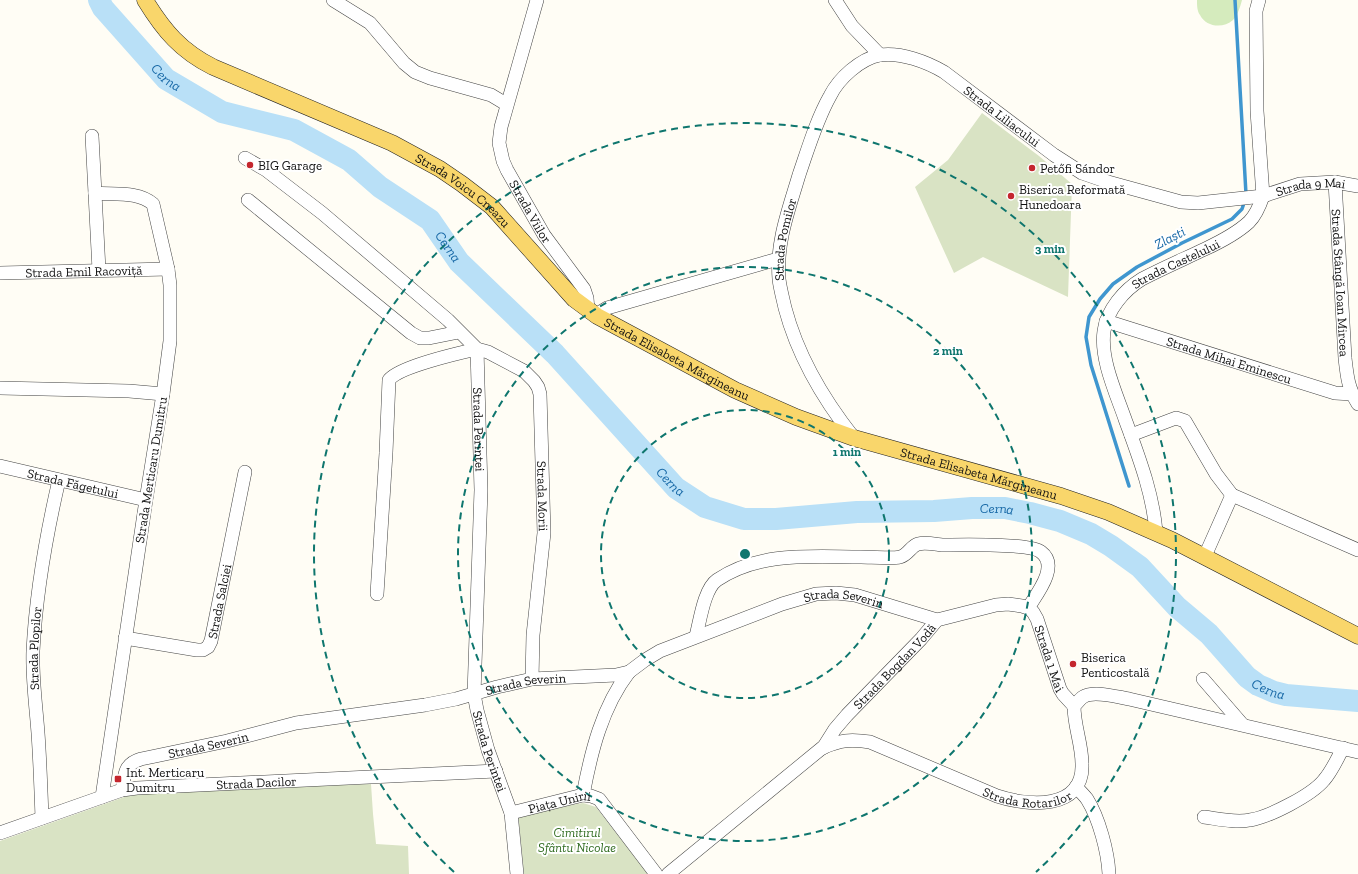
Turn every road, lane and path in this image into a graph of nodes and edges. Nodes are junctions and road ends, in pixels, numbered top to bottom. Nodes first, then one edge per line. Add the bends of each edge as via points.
1 (145, 0) edge
2 (333, 0) edge
3 (537, 0) edge
4 (835, 0) edge
5 (1259, 0) edge
6 (880, 55) junction
7 (506, 104) junction
8 (92, 136) dead end
9 (245, 158) dead end
10 (1335, 182) junction
11 (1358, 186) edge
12 (95, 194) junction
13 (1263, 196) junction
14 (248, 200) dead end
15 (778, 259) junction
16 (168, 269) junction
17 (99, 270) junction
18 (0, 273) edge
19 (593, 313) junction
20 (1106, 321) junction
21 (460, 332) junction
22 (477, 349) junction
23 (0, 388) edge
24 (163, 394) junction
25 (1355, 399) edge
26 (1131, 435) junction
27 (854, 438) junction
28 (0, 466) edge
29 (245, 472) dead end
30 (59, 480) junction
31 (1232, 495) junction
32 (146, 500) junction
33 (1156, 532) junction
34 (1358, 550) edge
35 (1205, 556) junction
36 (377, 594) dead end
37 (1028, 608) junction
38 (937, 620) junction
39 (696, 636) junction
40 (1358, 636) edge
41 (126, 638) junction
42 (629, 672) junction
43 (1203, 679) dead end
44 (532, 680) junction
45 (474, 694) junction
46 (1074, 706) junction
47 (1242, 724) junction
48 (822, 748) junction
49 (1343, 748) junction
50 (1358, 752) edge
51 (496, 771) junction
52 (1076, 787) junction
53 (122, 790) junction
54 (583, 795) junction
55 (102, 796) junction
56 (511, 813) junction
57 (1204, 817) dead end
58 (42, 818) junction
59 (0, 833) edge
60 (517, 874) edge
61 (656, 874) edge
62 (668, 874) edge
63 (1109, 874) edge

1 - 19 main road, Strada Voicu Cneazu via 171,37 197,59 392,143 462,184 492,207 574,299
2 - 7 street via 370,23 404,63 415,72 491,95
3 - 7 street, Strada Viilor
4 - 6 street via 852,26
5 - 13 street, Strada Castelului via 1256,11 1257,111
6 - 13 street, Strada Liliacului via 904,57 930,64 944,72 1054,155 1082,173 1181,202
6 - 15 street, Strada Pomilor via 853,69 830,95 800,174 780,240
7 - 19 street, Strada Viilor via 499,144 503,161 544,235 584,289
8 - 12 street
9 - 21 street via 266,170 322,213
10 - 11 street, Strada 9 Mai
10 - 13 street, Strada 9 Mai via 1300,184
10 - 25 street, Strada Stângă Ioan Mircea via 1345,358 1348,384
12 - 16 street, Strada Merticaru Dumitru via 139,196 147,198 153,204
12 - 17 street
13 - 20 street, Strada Castelului via 1255,215 1243,227 1138,282 1124,294
14 - 21 street via 411,333 420,338 429,338
15 - 19 street
15 - 27 street, Strada Pomilor via 779,280 791,329 818,387
16 - 17 street, Strada Emil Racoviță
16 - 24 street, Strada Merticaru Dumitru via 171,304 170,341
17 - 18 street, Strada Emil Racoviță
19 - 27 main road, Strada Elisabeta Mărgineanu via 735,390 796,417
20 - 25 street, Strada Mihai Eminescu
20 - 26 street, Strada Castelului via 1106,359
21 - 22 street
22 - 36 street via 406,369 389,380
22 - 44 street, Strada Morii via 524,371 534,381 540,394 544,532 533,636
22 - 45 street, Strada Perintei via 481,490
23 - 24 street
24 - 32 street, Strada Merticaru Dumitru
26 - 31 street via 1176,418 1185,421 1216,474
26 - 33 street, Strada Castelului via 1152,506
27 - 33 main road, Strada Elisabeta Mărgineanu via 1061,496
28 - 30 street, Strada Făgetului
29 - 41 street, Strada Salciei via 208,647 196,650
30 - 32 street, Strada Făgetului
30 - 58 street, Strada Plopilor via 44,555 33,650
31 - 34 street
31 - 35 street
32 - 41 street, Strada Merticaru Dumitru
33 - 35 main road, Strada Elisabeta Mărgineanu
35 - 40 main road, Strada Elisabeta Mărgineanu
37 - 38 street, Strada Bogdan Vodă via 1008,604 996,605
37 - 39 street via 1048,570 1047,559 1041,551 1028,547 917,544 900,556 778,558 745,565 715,581 708,591
37 - 46 street, Strada 1 Mai via 1037,619 1060,689
38 - 39 street, Strada Severin via 855,595 829,593 782,604
38 - 48 street, Strada Bogdan Vodă via 847,715
39 - 42 street, Strada Severin via 660,651
41 - 55 street, Strada Merticaru Dumitru
42 - 44 street, Strada Severin
42 - 54 street via 606,711
43 - 47 street
44 - 45 street, Strada Severin
45 - 51 street, Strada Perintei via 481,729
45 - 53 street, Strada Severin via 425,705 296,724 141,759 134,761 127,768
46 - 47 street via 1083,697 1104,694
46 - 52 street, Strada Rotarilor via 1082,764 1082,772
47 - 49 street
48 - 52 street, Strada Rotarilor via 837,742 870,742 997,796 1023,802 1056,801 1067,797
48 - 62 street, Strada Rotarilor
49 - 50 street
49 - 57 street via 1324,781 1294,802 1250,820
51 - 53 street, Strada Dacilor via 160,786
51 - 56 street, Strada Perintei
52 - 63 street via 1094,813
53 - 55 street, Strada Dacilor
54 - 56 street, Piața Unirii
54 - 61 street, Piața Unirii via 599,799
55 - 58 street, Strada Dacilor
56 - 60 street, Piața Unirii
58 - 59 street, Strada Dacilor

